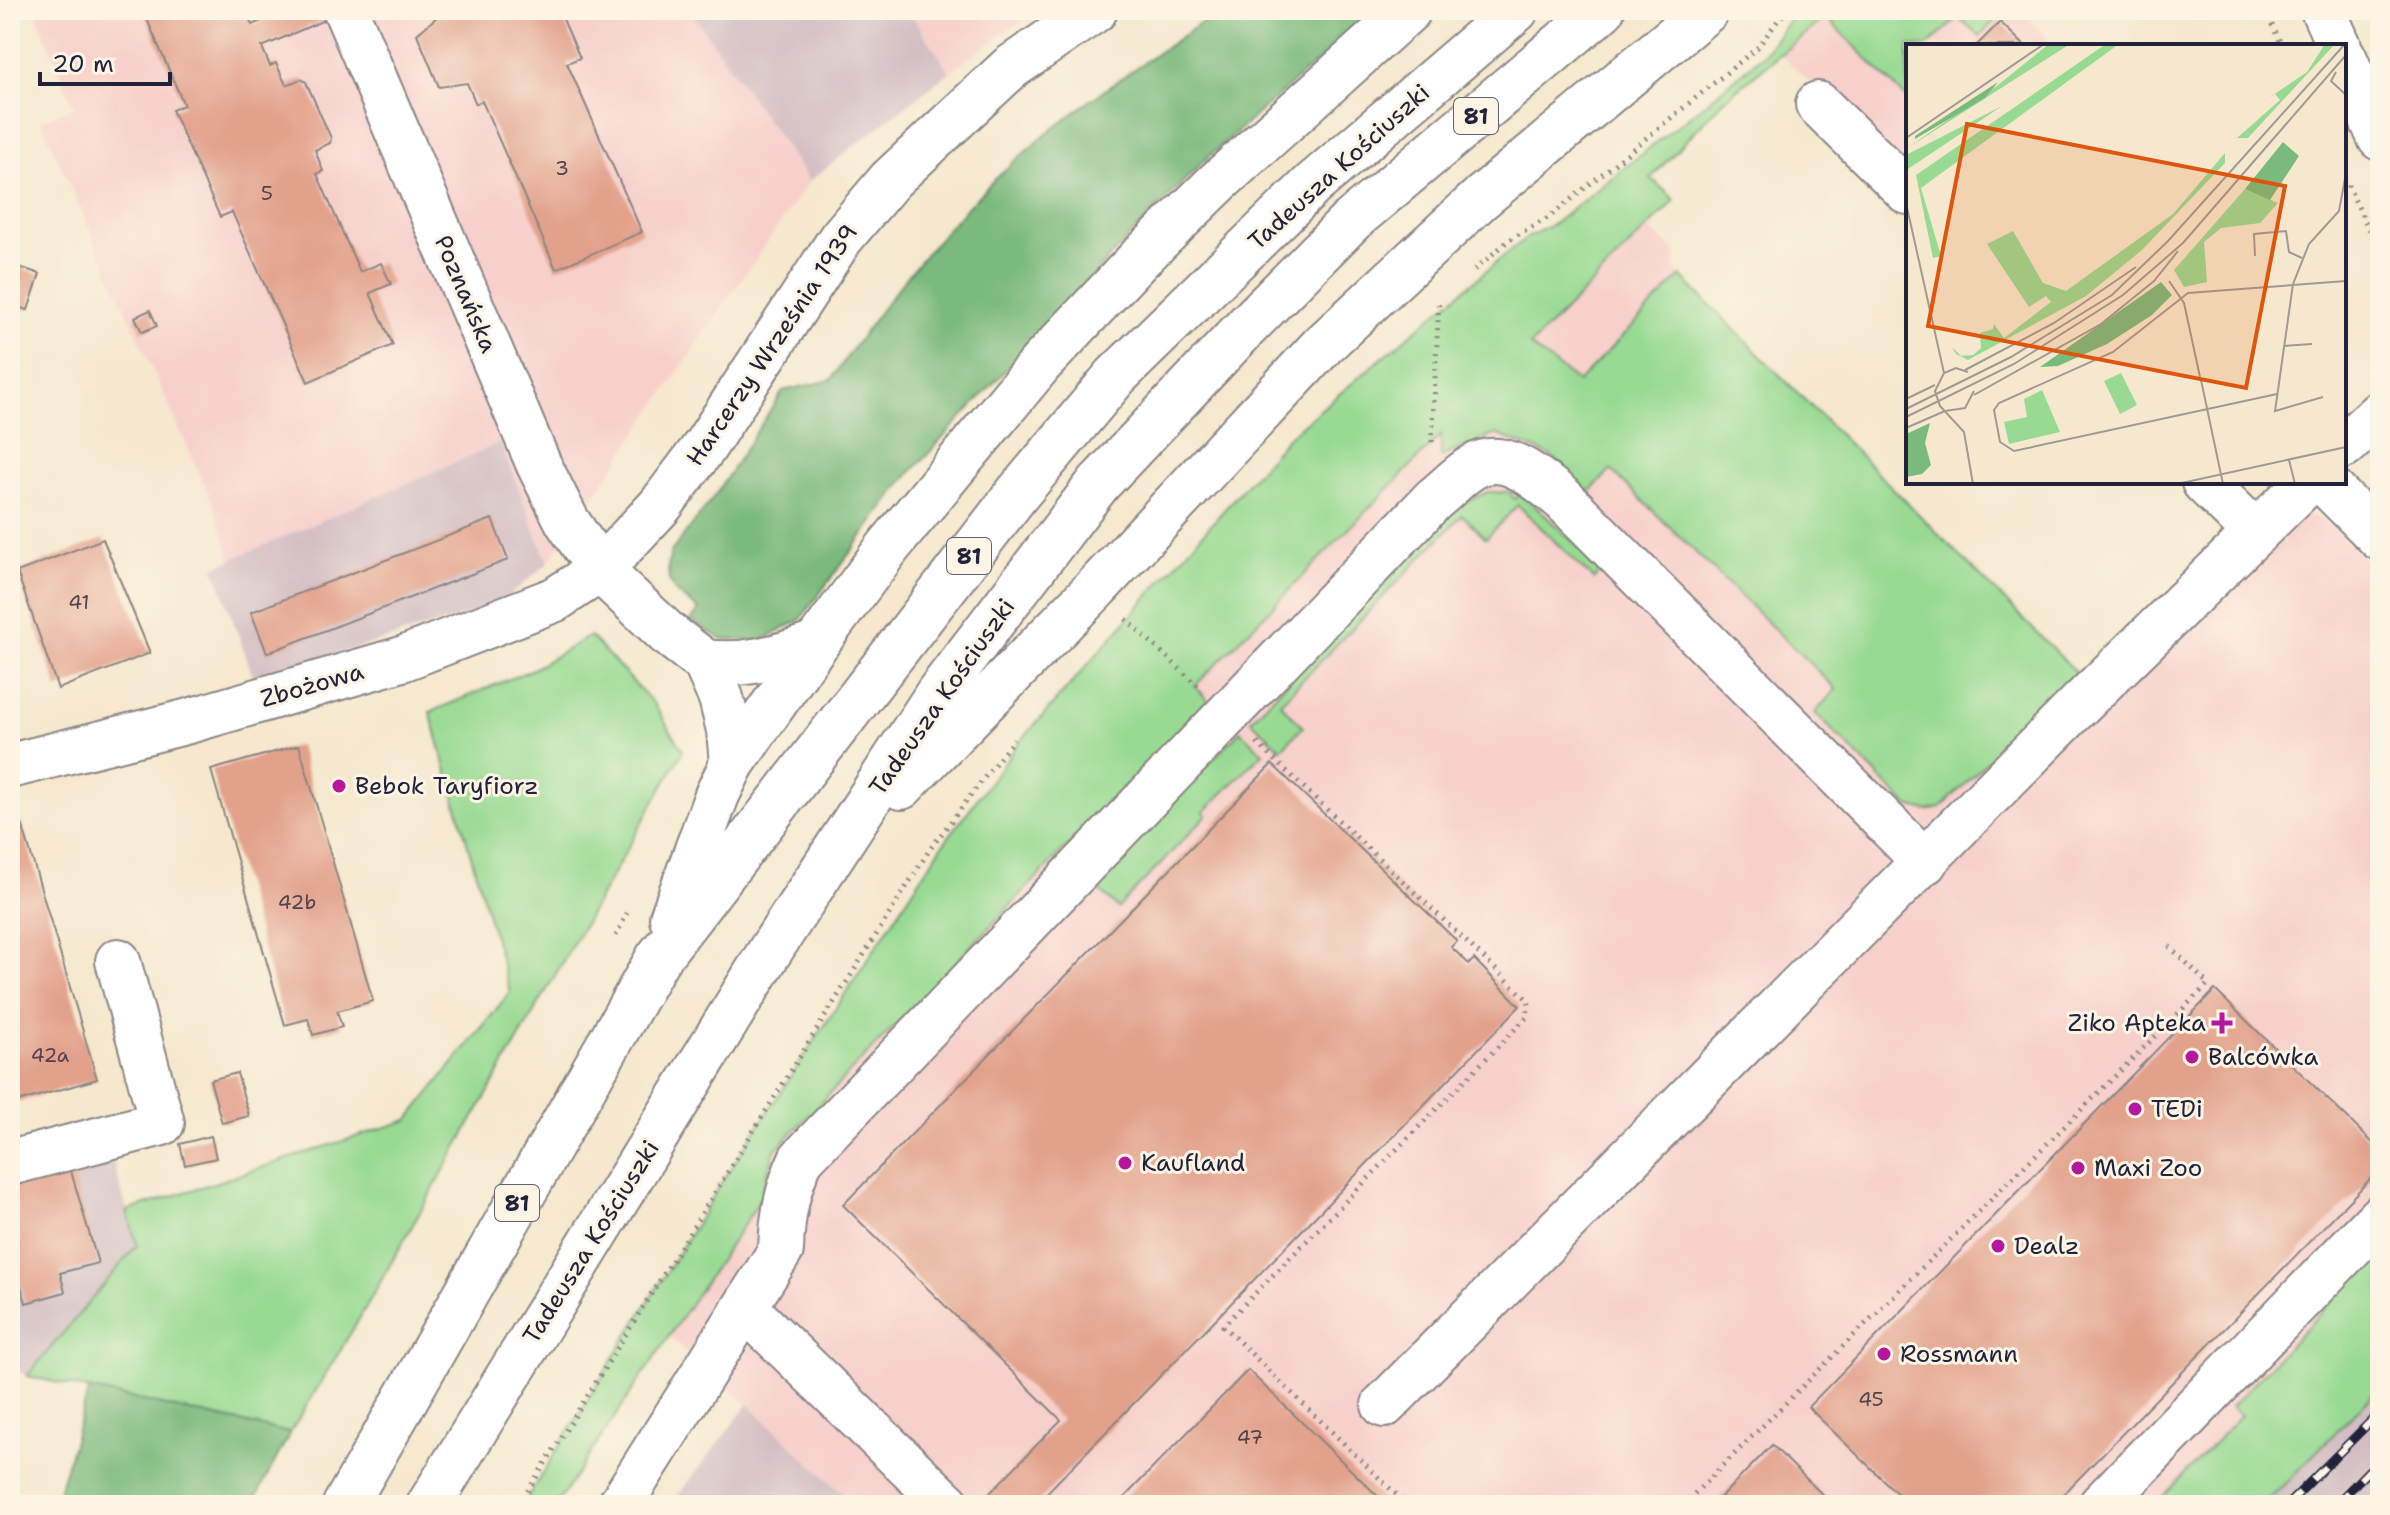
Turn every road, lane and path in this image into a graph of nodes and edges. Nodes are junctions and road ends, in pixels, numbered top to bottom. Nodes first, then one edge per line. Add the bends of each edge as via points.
1 (1095, 10) edge
2 (1409, 10) edge
3 (1516, 10) edge
4 (1602, 10) edge
5 (1707, 10) edge
6 (2265, 10) edge
7 (2323, 10) edge
8 (346, 11) edge
9 (1783, 14) dead end
10 (2281, 44) edge
11 (2338, 44) edge
12 (2346, 62) edge
13 (1818, 104) dead end
14 (2380, 138) edge
15 (2346, 182) edge
16 (1906, 190) edge
17 (2380, 252) edge
18 (1463, 279) dead end
19 (1451, 289) dead end
20 (1439, 299) junction
21 (1427, 309) dead end
22 (2380, 413) edge
23 (2346, 444) edge
24 (1432, 453) dead end
25 (2206, 484) edge
26 (2306, 484) edge
27 (2326, 484) edge
28 (2256, 533) junction
29 (2380, 538) edge
30 (600, 570) junction
31 (1123, 617) dead end
32 (816, 644) junction
33 (705, 662) junction
34 (1228, 714) junction
35 (1018, 734) dead end
36 (732, 764) junction
37 (10, 766) edge
38 (834, 855) junction
39 (1925, 862) junction
40 (631, 905) dead end
41 (2166, 943) dead end
42 (611, 946) dead end
43 (658, 958) junction
44 (118, 961) dead end
45 (10, 1163) edge
46 (2380, 1217) edge
47 (745, 1308) junction
48 (1384, 1405) dead end
49 (345, 1505) edge
50 (429, 1505) edge
51 (519, 1505) edge
52 (620, 1505) edge
53 (948, 1505) edge
54 (1407, 1505) edge
55 (1683, 1505) edge
56 (2101, 1505) edge

1 - 30 main road, Harcerzy Września 1939 via 1010,68 890,180 841,238 705,446 660,506
2 - 32 main road via 1218,182 1040,364 889,546
3 - 43 main road, Tadeusza Kościuszki / 81 via 1313,184 1116,376 1017,494
4 - 38 main road, Tadeusza Kościuszki / 81 via 1351,221 1098,484 938,693
5 - 38 main road via 1481,198 1323,345 1095,589
6 - 10 path
7 - 11 main road
8 - 30 main road, Poznańska via 539,465
9 - 18 path via 1757,48 1548,218 1509,240
12 - 14 main road
13 - 16 main road
15 - 17 path
19 - 20 path
20 - 21 path
20 - 24 path
22 - 23 main road
25 - 28 main road
26 - 28 main road
27 - 29 main road
28 - 39 main road
30 - 33 main road
30 - 37 main road, Zbożowa via 556,599 402,659
31 - 34 path
32 - 33 main road via 752,663
32 - 36 main road
33 - 36 main road via 721,698
34 - 39 main road via 1434,499 1476,465 1500,461 1529,471 1563,499
34 - 47 main road via 801,1159 785,1204 781,1250
34 - 54 path via 1529,1001 1527,1017 1223,1326
35 - 51 path via 930,849
36 - 43 main road
38 - 50 main road, Tadeusza Kościuszki / 81
39 - 48 main road
40 - 42 path
41 - 55 path via 2208,984
43 - 49 main road, Tadeusza Kościuszki / 81
44 - 45 main road via 162,1123
46 - 56 main road
47 - 52 main road
47 - 53 main road

